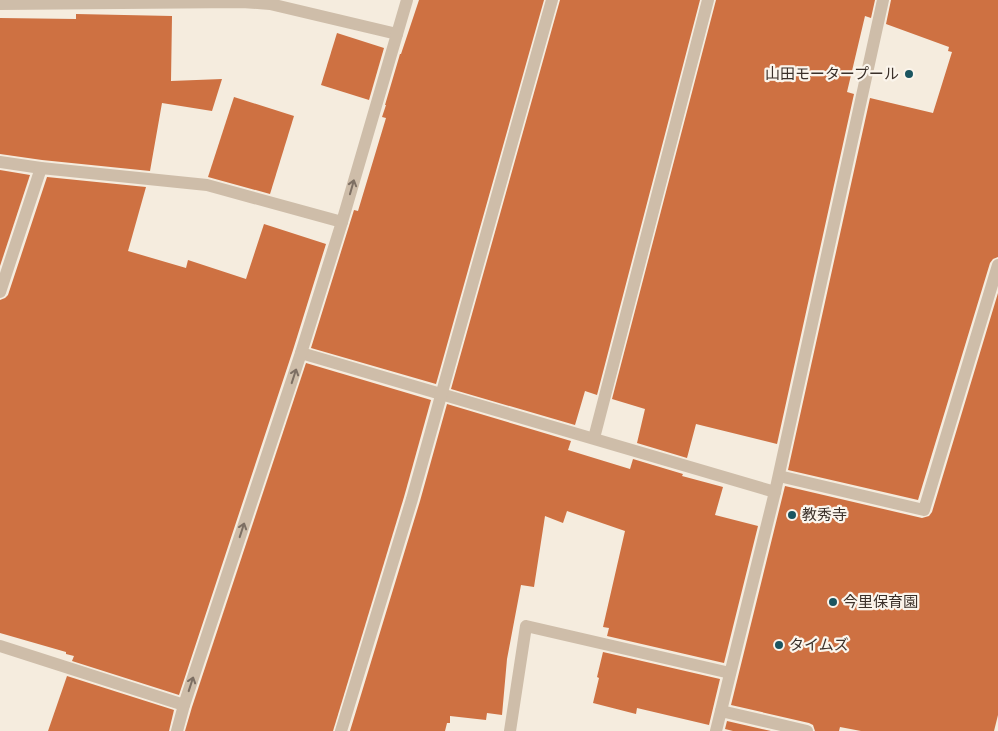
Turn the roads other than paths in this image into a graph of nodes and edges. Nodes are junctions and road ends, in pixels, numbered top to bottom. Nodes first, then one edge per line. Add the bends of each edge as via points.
1 (407, 0) edge
2 (552, 0) edge
3 (708, 0) edge
4 (883, 0) edge
5 (0, 4) edge
6 (397, 34) junction
7 (0, 162) edge
8 (41, 168) junction
9 (342, 222) junction
10 (998, 265) edge
11 (0, 292) edge
12 (301, 353) junction
13 (441, 394) junction
14 (594, 438) junction
15 (779, 476) junction
16 (776, 492) junction
17 (0, 646) edge
18 (730, 673) junction
19 (184, 705) junction
20 (721, 711) junction
21 (177, 731) edge
22 (341, 731) edge
23 (510, 731) edge
24 (716, 731) edge
25 (807, 731) edge

1 - 6 street
2 - 13 street
3 - 14 street
4 - 15 street
5 - 6 street via 270,4
9 -> 6 street
7 - 8 street
8 - 9 street via 207,184
8 - 11 street
9 - 12 street
10 - 15 street via 924,510
12 - 13 street
19 -> 12 street
13 - 14 street
13 - 22 street
14 - 16 street
15 - 16 street
16 - 18 street
17 - 19 street
18 - 20 street
18 - 23 street via 526,626
19 - 21 street
20 - 24 street
20 - 25 street

